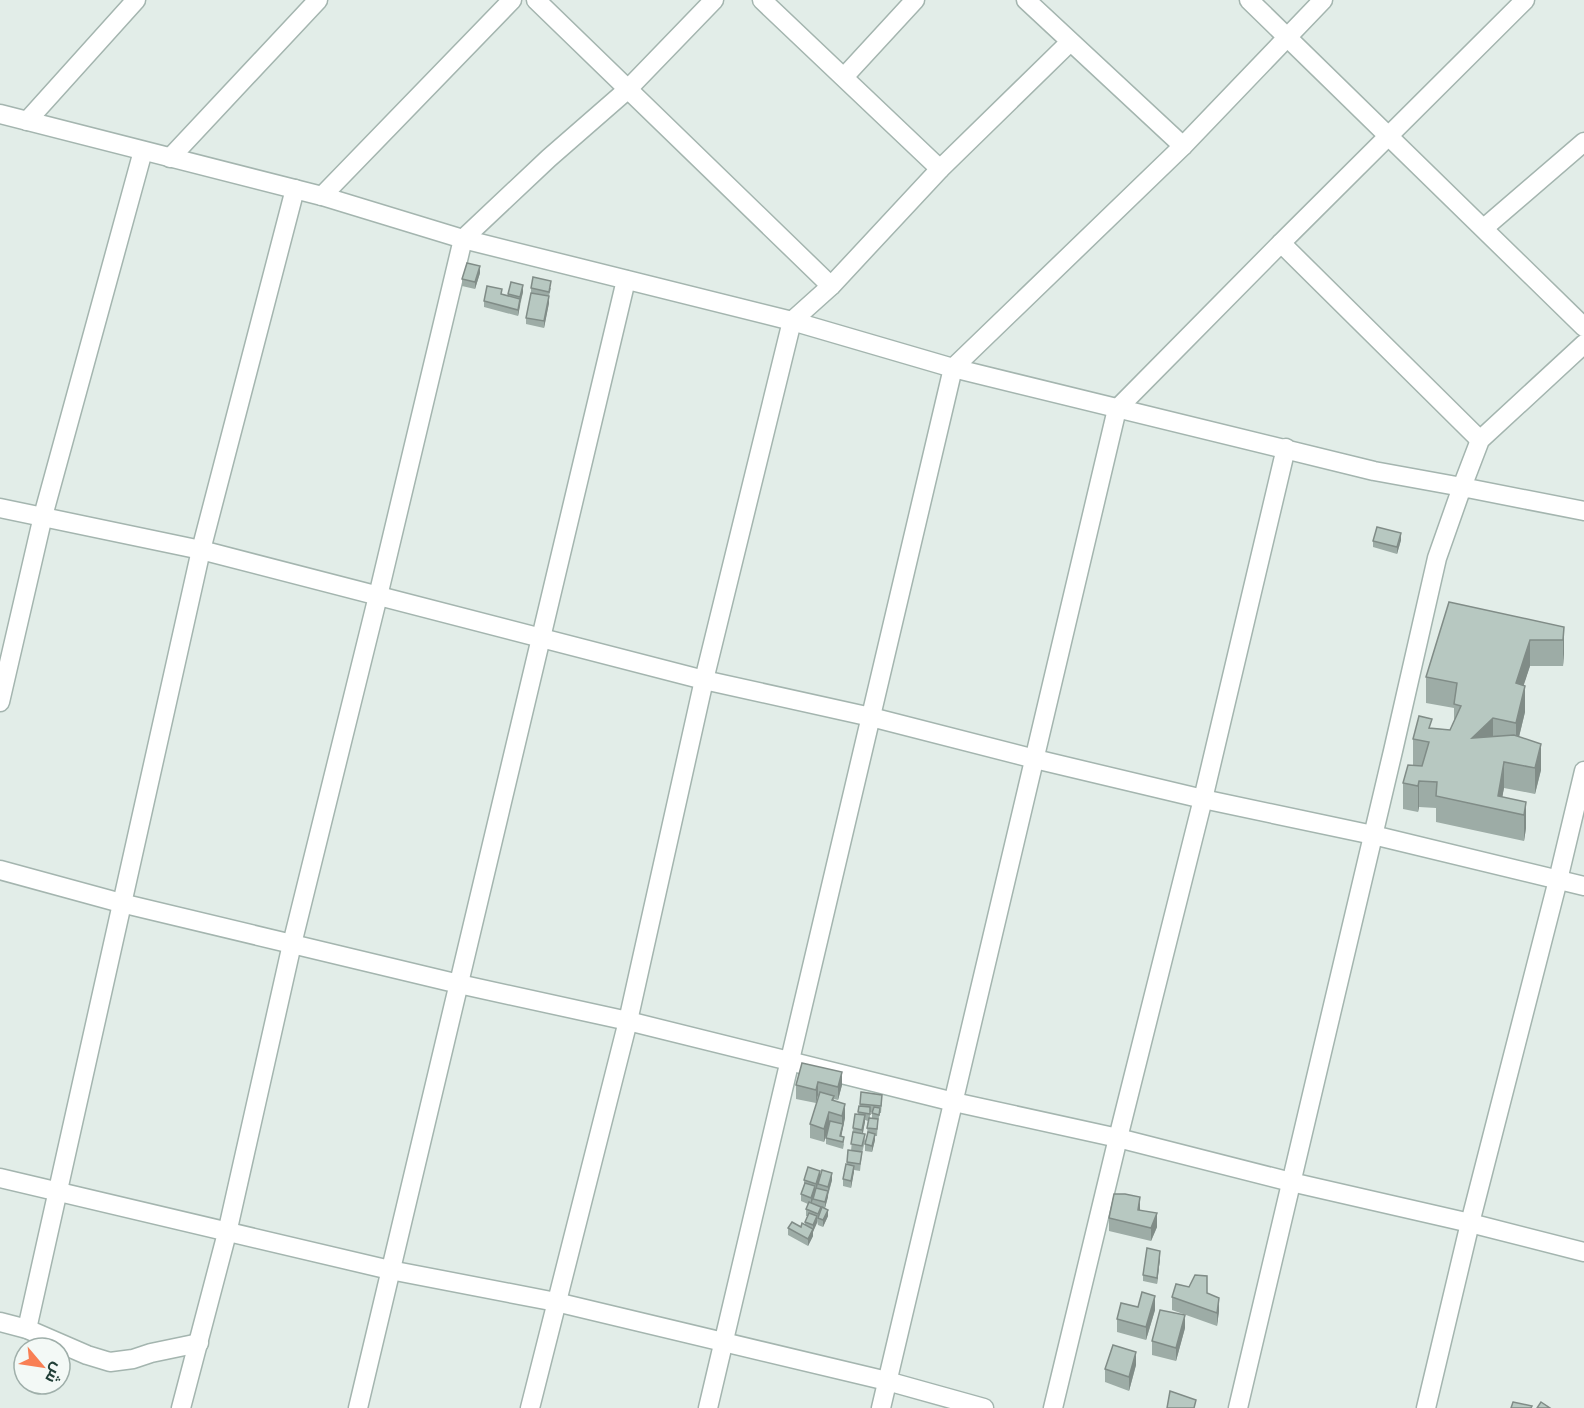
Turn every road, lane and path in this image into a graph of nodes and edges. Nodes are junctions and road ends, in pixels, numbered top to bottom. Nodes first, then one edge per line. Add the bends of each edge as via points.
1 (136, 0) edge
2 (318, 0) edge
3 (512, 0) edge
4 (536, 0) edge
5 (714, 0) edge
6 (762, 0) edge
7 (915, 0) edge
8 (1026, 0) edge
9 (1249, 0) edge
10 (1323, 0) edge
11 (1526, 0) edge
12 (1286, 37) junction
13 (1070, 42) junction
14 (844, 77) junction
15 (627, 90) junction
16 (0, 114) edge
17 (27, 121) junction
18 (1389, 136) junction
19 (1584, 142) edge
20 (1183, 146) junction
21 (142, 151) junction
22 (170, 158) junction
23 (940, 169) junction
24 (295, 189) junction
25 (322, 196) junction
26 (1484, 228) junction
27 (463, 238) junction
28 (1281, 243) junction
29 (626, 280) junction
30 (831, 286) junction
31 (792, 321) junction
32 (1584, 327) edge
33 (1584, 344) edge
34 (953, 368) junction
35 (1117, 409) junction
36 (1480, 440) junction
37 (1286, 448) junction
38 (1462, 487) junction
39 (0, 508) edge
40 (1584, 511) edge
41 (43, 516) junction
42 (201, 550) junction
43 (378, 596) junction
44 (540, 638) junction
45 (704, 680) junction
46 (0, 702) edge
47 (871, 717) junction
48 (1035, 759) junction
49 (1584, 771) edge
50 (1203, 799) junction
51 (1374, 835) junction
52 (0, 870) edge
53 (1558, 880) junction
54 (1584, 886) edge
55 (121, 903) junction
56 (292, 945) junction
57 (459, 984) junction
58 (628, 1021) junction
59 (790, 1061) junction
60 (954, 1101) junction
61 (1118, 1138) junction
62 (0, 1178) edge
63 (1291, 1182) junction
64 (58, 1192) junction
65 (1470, 1223) junction
66 (227, 1233) junction
67 (1584, 1252) edge
68 (390, 1270) junction
69 (556, 1302) junction
70 (0, 1322) edge
71 (27, 1329) junction
72 (724, 1342) junction
73 (199, 1343) junction
74 (887, 1382) junction
75 (181, 1408) edge
76 (358, 1408) edge
77 (530, 1408) edge
78 (708, 1408) edge
79 (881, 1408) edge
80 (984, 1408) edge
81 (1053, 1408) edge
82 (1239, 1408) edge
83 (1426, 1408) edge

1 - 17 street
2 - 22 street
3 - 25 street
4 - 15 street
5 - 15 street
6 - 14 street
7 - 14 street
8 - 13 street
9 - 12 street
10 - 12 street
11 - 18 street
12 - 18 street
12 - 20 street
13 - 20 street
13 - 23 street
14 - 23 street
15 - 27 street
15 - 30 street
16 - 17 street
17 - 21 street
18 - 26 street
18 - 28 street
19 - 26 street
20 - 34 street
21 - 22 street
21 - 41 street
22 - 24 street
23 - 30 street
24 - 25 street
24 - 42 street
25 - 27 street
26 - 32 street
27 - 29 street
27 - 43 street
28 - 35 street
28 - 36 street
29 - 31 street
29 - 44 street
30 - 31 street
31 - 34 street
31 - 45 street
33 - 36 street
34 - 35 street
34 - 47 street
35 - 37 street
35 - 48 street
36 - 38 street
37 - 38 street via 1374,471
37 - 50 street
38 - 40 street
38 - 51 street via 1437,558
39 - 41 street
41 - 42 street
41 - 46 street
42 - 43 street
42 - 55 street
43 - 44 street
43 - 56 street
44 - 45 street
44 - 57 street
45 - 47 street
45 - 58 street
47 - 48 street
47 - 59 street
48 - 50 street
48 - 60 street
49 - 53 street
50 - 51 street
50 - 61 street
51 - 53 street
51 - 63 street
52 - 55 street
53 - 54 street
53 - 65 street
55 - 56 street
55 - 64 street
56 - 57 street
56 - 66 street
57 - 58 street
57 - 68 street
58 - 59 street
58 - 69 street
59 - 60 street
59 - 72 street
60 - 61 street
60 - 74 street
61 - 63 street
61 - 81 street
62 - 64 street
63 - 65 street
63 - 82 street
64 - 66 street
64 - 71 street
65 - 67 street
65 - 83 street
66 - 68 street
66 - 73 street
68 - 69 street
68 - 76 street
69 - 72 street
69 - 77 street
70 - 71 street
71 - 73 street via 110,1362
72 - 74 street
72 - 78 street
73 - 75 street
74 - 79 street
74 - 80 street

